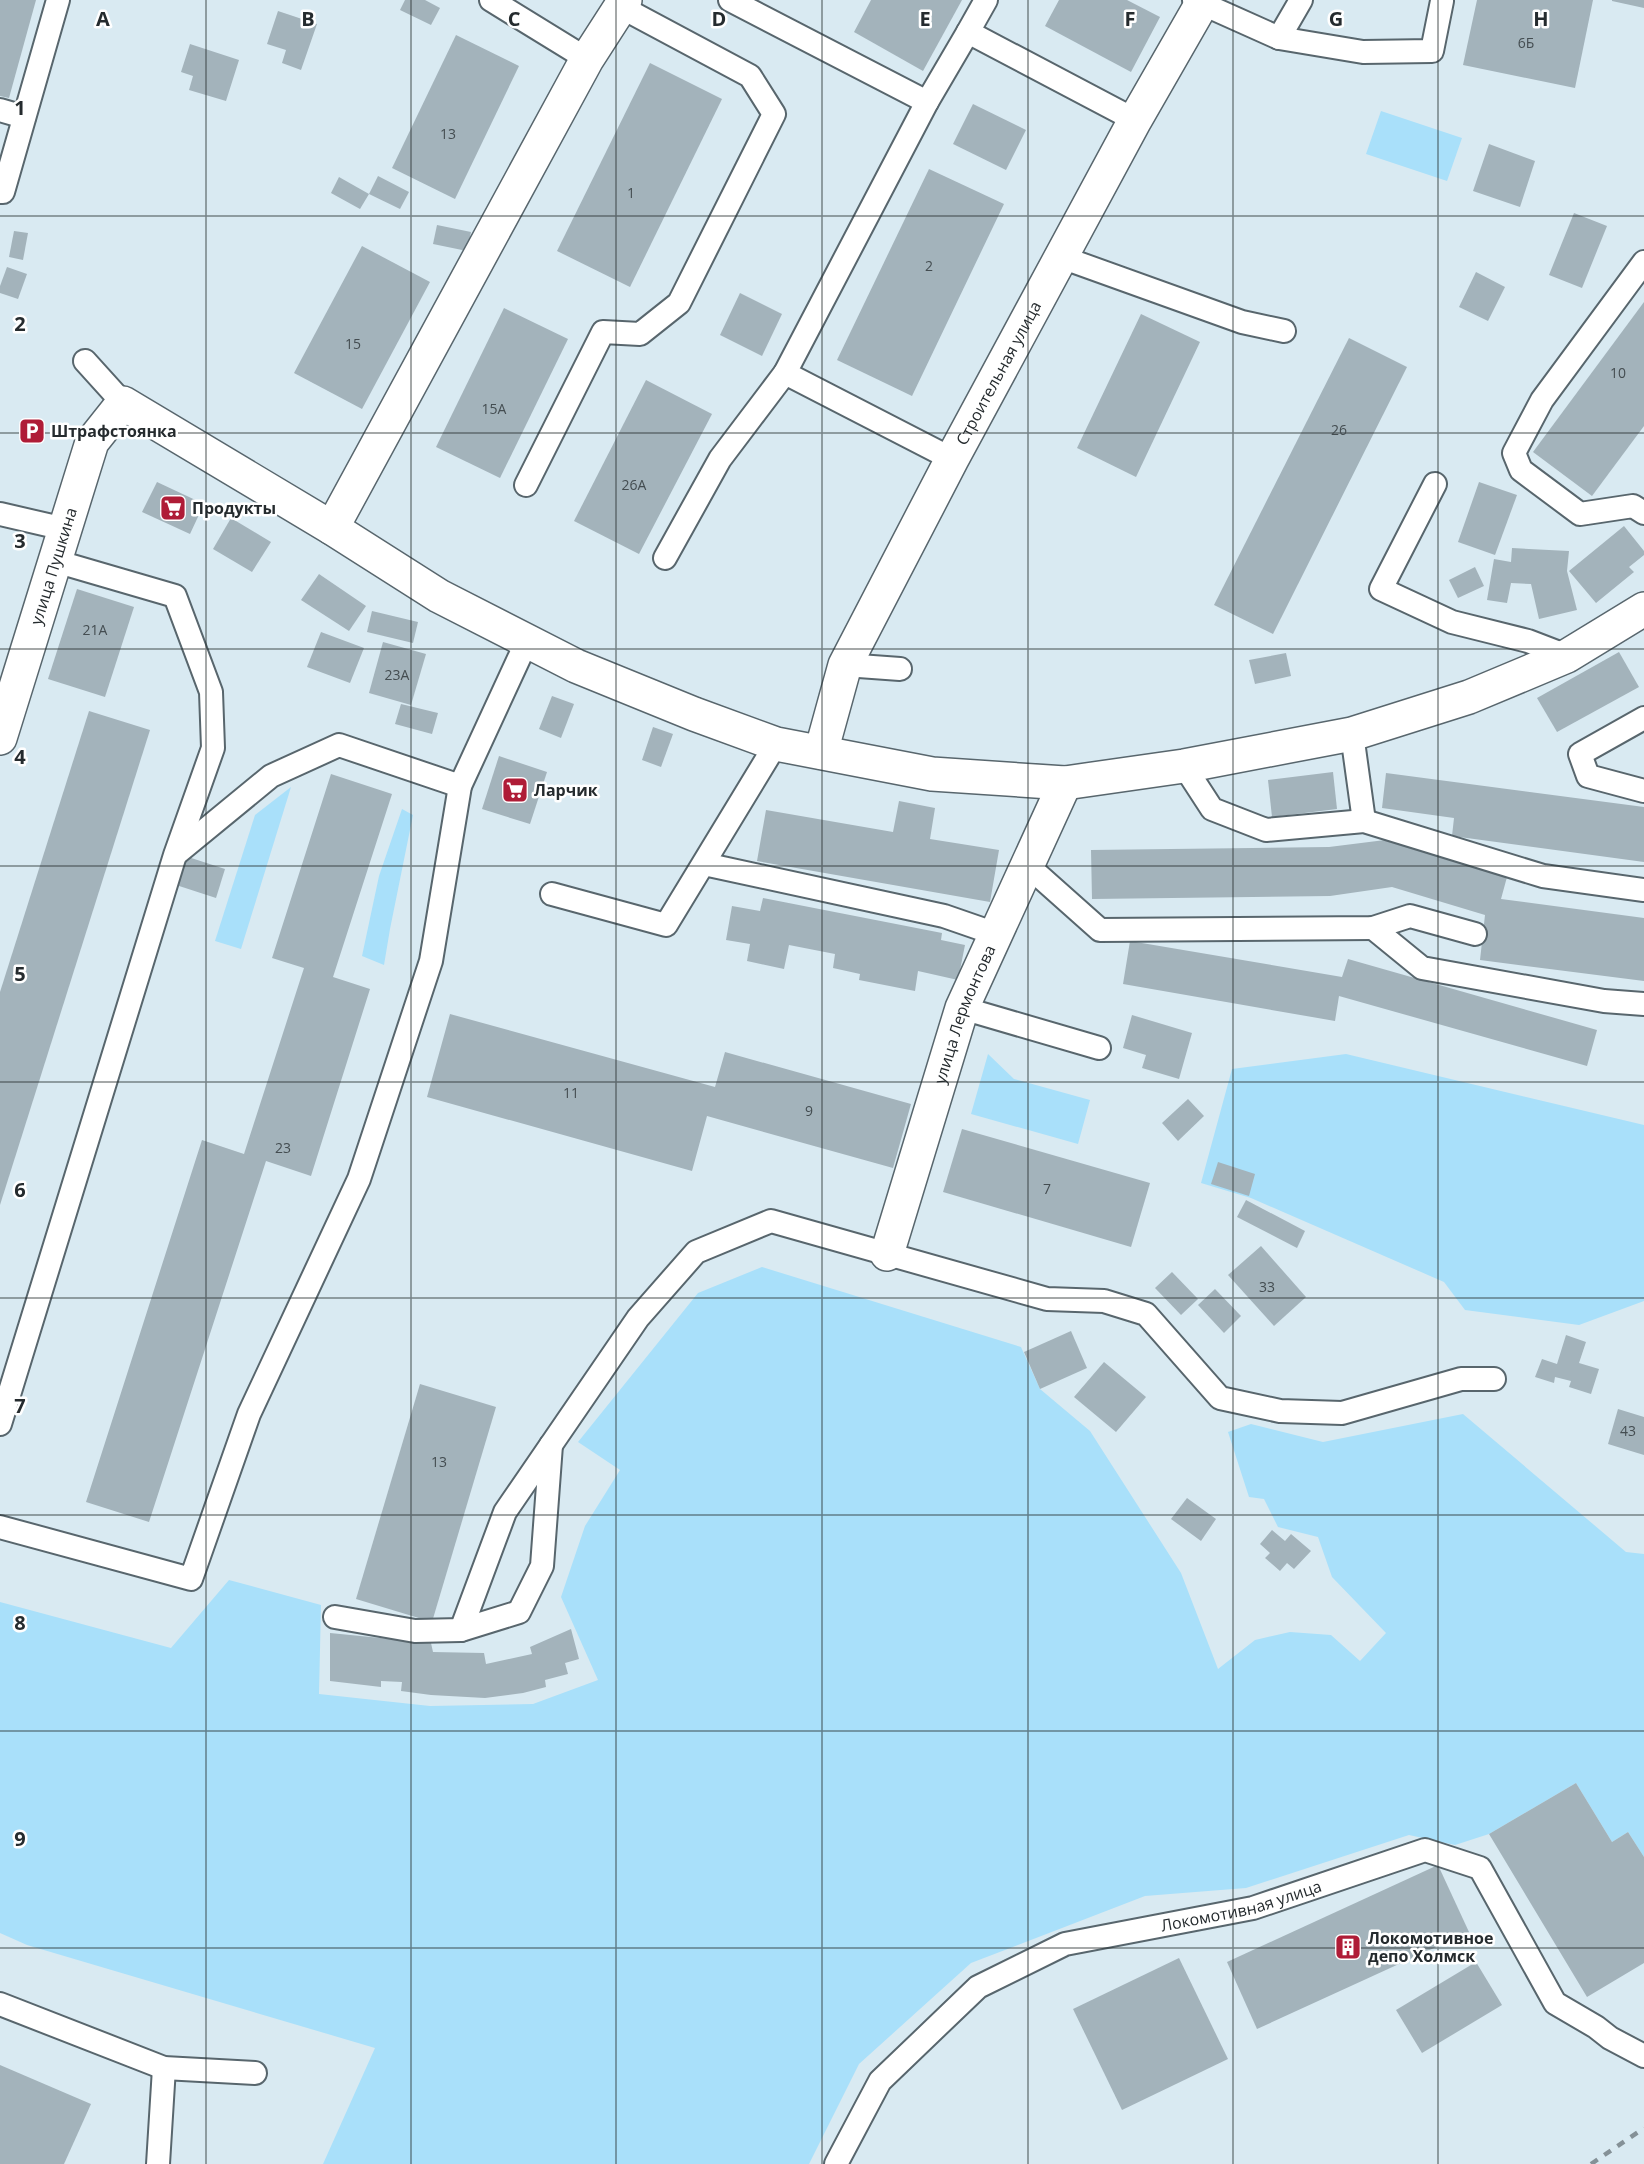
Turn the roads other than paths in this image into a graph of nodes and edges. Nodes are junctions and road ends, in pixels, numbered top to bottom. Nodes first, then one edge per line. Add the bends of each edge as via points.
1 (58, 0) edge
2 (491, 0) edge
3 (730, 0) edge
4 (986, 0) edge
5 (1302, 0) edge
6 (1442, 1) edge
7 (1197, 2) edge
8 (623, 3) edge
9 (968, 32) junction
10 (1279, 38) junction
11 (587, 59) junction
12 (927, 102) junction
13 (0, 110) edge
14 (24, 117) junction
15 (1135, 120) junction
16 (0, 192) edge
17 (1061, 257) junction
18 (1644, 262) edge
19 (1284, 331) dead end
20 (85, 361) dead end
21 (785, 373) junction
22 (123, 403) junction
23 (952, 459) junction
24 (1435, 484) dead end
25 (526, 485) dead end
26 (1644, 513) edge
27 (0, 514) edge
28 (332, 528) junction
29 (65, 529) junction
30 (665, 558) dead end
31 (55, 561) junction
32 (1643, 610) edge
33 (527, 641) junction
34 (1567, 656) junction
35 (845, 665) junction
36 (900, 669) dead end
37 (1644, 718) edge
38 (1352, 734) junction
39 (0, 738) edge
40 (776, 744) junction
41 (821, 752) junction
42 (1184, 766) junction
43 (1065, 783) junction
44 (460, 786) junction
45 (1644, 791) edge
46 (1364, 821) junction
47 (175, 855) junction
48 (704, 864) junction
49 (1027, 865) junction
50 (1644, 890) edge
51 (552, 894) dead end
52 (1373, 928) junction
53 (996, 934) junction
54 (1475, 934) dead end
55 (1644, 1004) edge
56 (962, 1008) junction
57 (1099, 1048) dead end
58 (888, 1254) junction
59 (1494, 1379) dead end
60 (0, 1424) edge
61 (551, 1443) junction
62 (0, 1527) edge
63 (335, 1617) dead end
64 (461, 1630) junction
65 (0, 2004) edge
66 (1644, 2056) edge
67 (164, 2068) junction
68 (255, 2073) dead end
69 (158, 2164) edge
70 (836, 2164) edge

1 - 14 lane
2 - 11 lane
3 - 12 lane
4 - 9 lane
5 - 10 lane
6 - 10 lane via 1432,51 1363,52
7 - 10 lane
7 - 15 street, Строительная улица
8 - 11 street
8 - 25 lane via 750,76 774,114 679,303 640,333 603,332
9 - 12 lane
9 - 15 lane
11 - 28 street
12 - 21 lane
13 - 14 lane
14 - 16 lane
15 - 17 street, Строительная улица
17 - 19 lane via 1242,322
17 - 23 street, Строительная улица
18 - 26 lane via 1542,400 1514,453 1521,470 1580,514 1633,506
20 - 22 lane
21 - 23 lane
21 - 30 lane via 720,459
22 - 28 street
22 - 29 street, улица Пушкина via 92,442
23 - 35 street, Строительная улица
24 - 34 lane via 1381,589 1452,622 1528,641
27 - 29 lane
28 - 33 street via 439,596
29 - 31 street, улица Пушкина
31 - 39 street, улица Пушкина
31 - 47 lane via 175,597 211,692 213,748
32 - 34 street
33 - 40 street via 587,670
33 - 44 lane
34 - 38 street via 1469,697
35 - 36 lane
35 - 41 street, Строительная улица
37 - 45 lane via 1580,754 1588,776
38 - 42 street
38 - 46 lane
40 - 41 street
40 - 48 lane
41 - 43 street via 932,774
42 - 43 street
42 - 46 lane via 1212,809 1266,831
43 - 49 street, улица Лермонтова
44 - 47 lane via 339,745 271,776
44 - 62 lane via 431,961 362,1168 249,1414 191,1579
46 - 50 lane via 1543,876
47 - 60 lane
48 - 51 lane via 666,925
48 - 53 lane via 944,916
49 - 52 lane via 1100,930
49 - 53 street, улица Лермонтова
52 - 54 lane via 1410,916
52 - 55 lane via 1422,968 1604,1001
53 - 56 street, улица Лермонтова
56 - 57 lane
56 - 58 street, улица Лермонтова
58 - 59 lane via 1047,1299 1104,1300 1146,1314 1220,1398 1280,1411 1342,1413 1461,1379
58 - 61 lane via 771,1221 696,1252 638,1318
61 - 64 lane via 505,1512
61 - 64 lane via 542,1566 519,1612
63 - 64 lane via 415,1631
65 - 67 lane
66 - 70 lane, Локомотивная улица via 1555,2003 1480,1868 1425,1850 1253,1908 1065,1944 978,1987 880,2081
67 - 68 lane
67 - 69 lane

